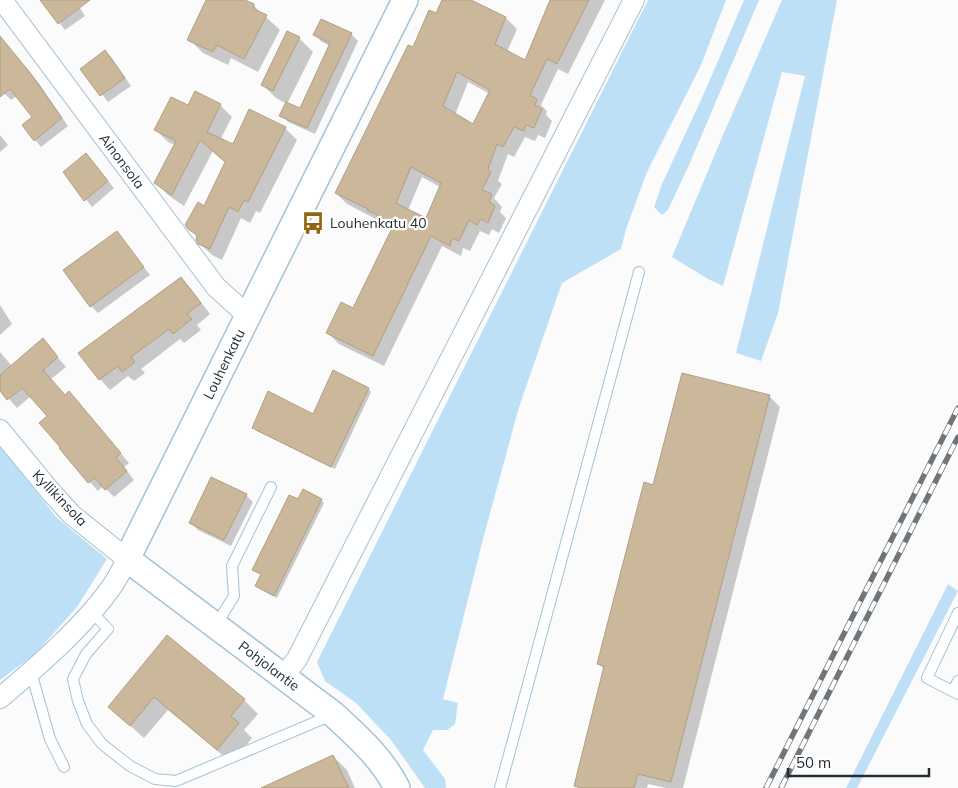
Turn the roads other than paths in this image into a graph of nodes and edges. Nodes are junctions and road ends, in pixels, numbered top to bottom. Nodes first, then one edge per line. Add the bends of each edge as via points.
1 (406, 0) edge
2 (634, 0) edge
3 (4, 11) edge
4 (639, 272) dead end
5 (248, 316) junction
6 (0, 430) edge
7 (271, 487) dead end
8 (127, 559) junction
9 (92, 612) junction
10 (958, 613) edge
11 (215, 626) junction
12 (31, 672) junction
13 (283, 677) junction
14 (958, 681) edge
15 (955, 692) edge
16 (0, 698) edge
17 (333, 714) junction
18 (64, 767) dead end
19 (397, 788) edge
20 (500, 788) edge

1 - 5 street, Louhenkatu
2 - 13 street via 297,659
3 - 5 street, Ainonsola via 216,288
4 - 20 lane
5 - 8 street, Louhenkatu
6 - 8 street, Kyllikinsola via 72,514
7 - 11 lane via 232,566 234,596
8 - 9 street, Louhenkatu via 112,588
8 - 11 street, Pohjolantie
9 - 12 street, Louhenkatu
9 - 17 lane via 108,629 86,654 74,679 78,701 87,724 102,744 130,766 155,779 176,781
10 - 15 lane via 927,678
11 - 13 street, Pohjolantie
12 - 16 street, Louhenkatu
12 - 18 lane via 50,739
13 - 17 street, Pohjolantie
14 - 15 lane
17 - 19 street, Pohjolantie via 390,772

